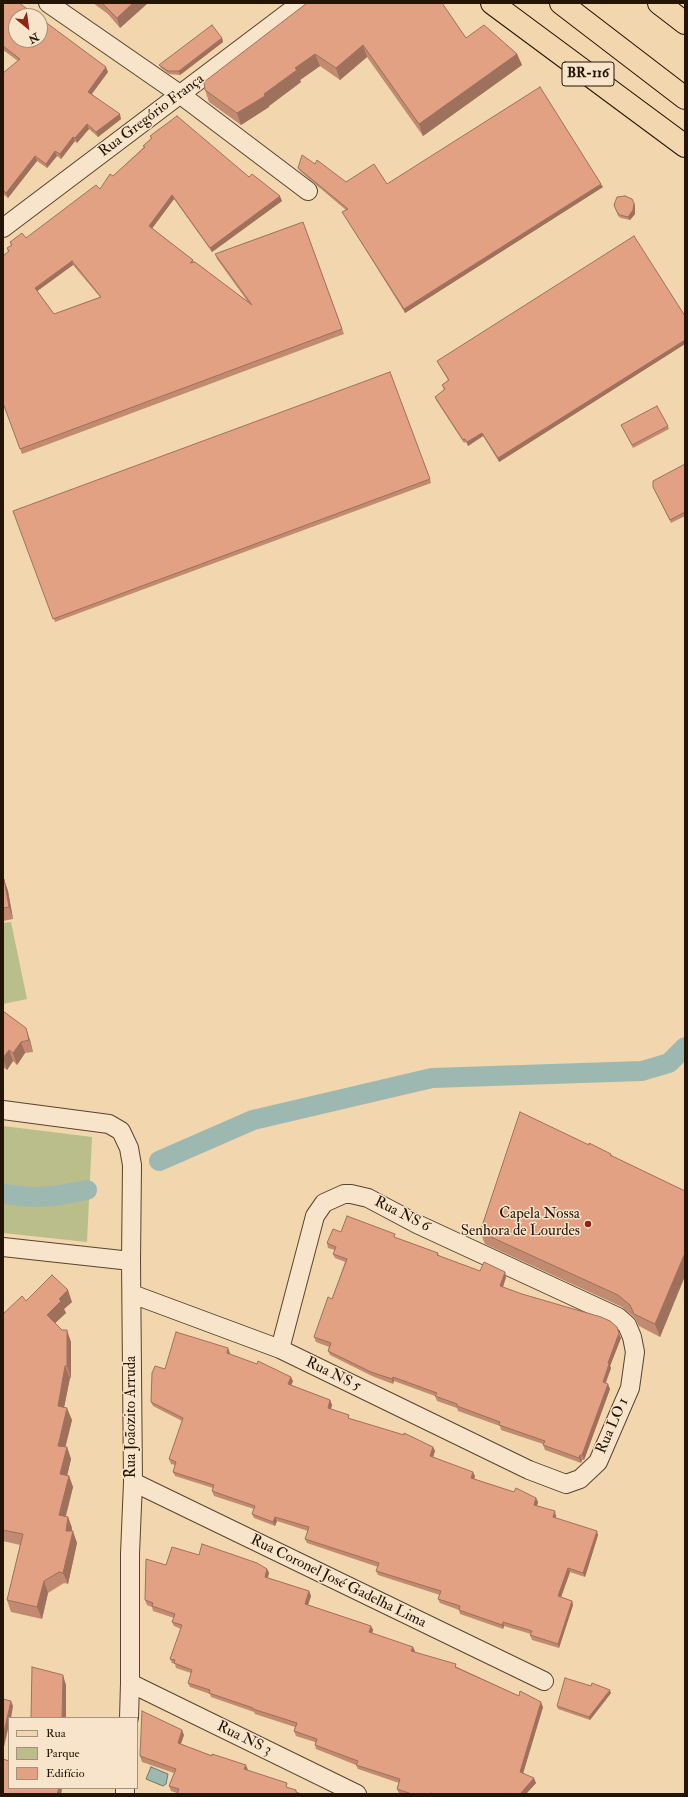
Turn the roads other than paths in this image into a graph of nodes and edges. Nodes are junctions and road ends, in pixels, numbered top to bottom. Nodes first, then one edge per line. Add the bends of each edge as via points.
1 (48, 3) edge
2 (301, 3) edge
3 (492, 3) edge
4 (561, 3) edge
5 (659, 3) edge
6 (685, 23) edge
7 (181, 95) junction
8 (685, 98) edge
9 (685, 146) edge
10 (308, 191) dead end
11 (3, 228) edge
12 (3, 1110) edge
13 (3, 1247) edge
14 (131, 1261) junction
15 (132, 1294) junction
16 (618, 1317) joint
17 (280, 1350) junction
18 (529, 1470) joint
19 (133, 1482) junction
20 (544, 1681) dead end
21 (130, 1684) junction
22 (128, 1717) edge
23 (357, 1794) edge

1 - 7 street
2 - 7 street, Rua Gregório França
3 - 9 main road, BR-116
4 - 8 main road, BR-116
5 - 6 main road
7 - 10 street
7 - 11 street, Rua Gregório França
12 - 14 street, Rua Joãozito Arruda via 109,1124 121,1131 129,1148 132,1165
13 - 14 street
14 - 15 street, Rua Joãozito Arruda
15 - 17 street, Rua NS 5
15 - 19 street, Rua Joãozito Arruda
16 - 17 street, Rua NS 6 via 417,1224 368,1198 344,1194 324,1203 315,1216
16 - 18 street, Rua LO 1 via 627,1325 635,1352 630,1388 598,1462 580,1479 566,1484
17 - 18 street, Rua NS 5
19 - 20 street, Rua Coronel José Gadelha Lima
19 - 21 street, Rua Joãozito Arruda
21 - 22 street, Rua Joãozito Arruda
21 - 23 street, Rua NS 3

